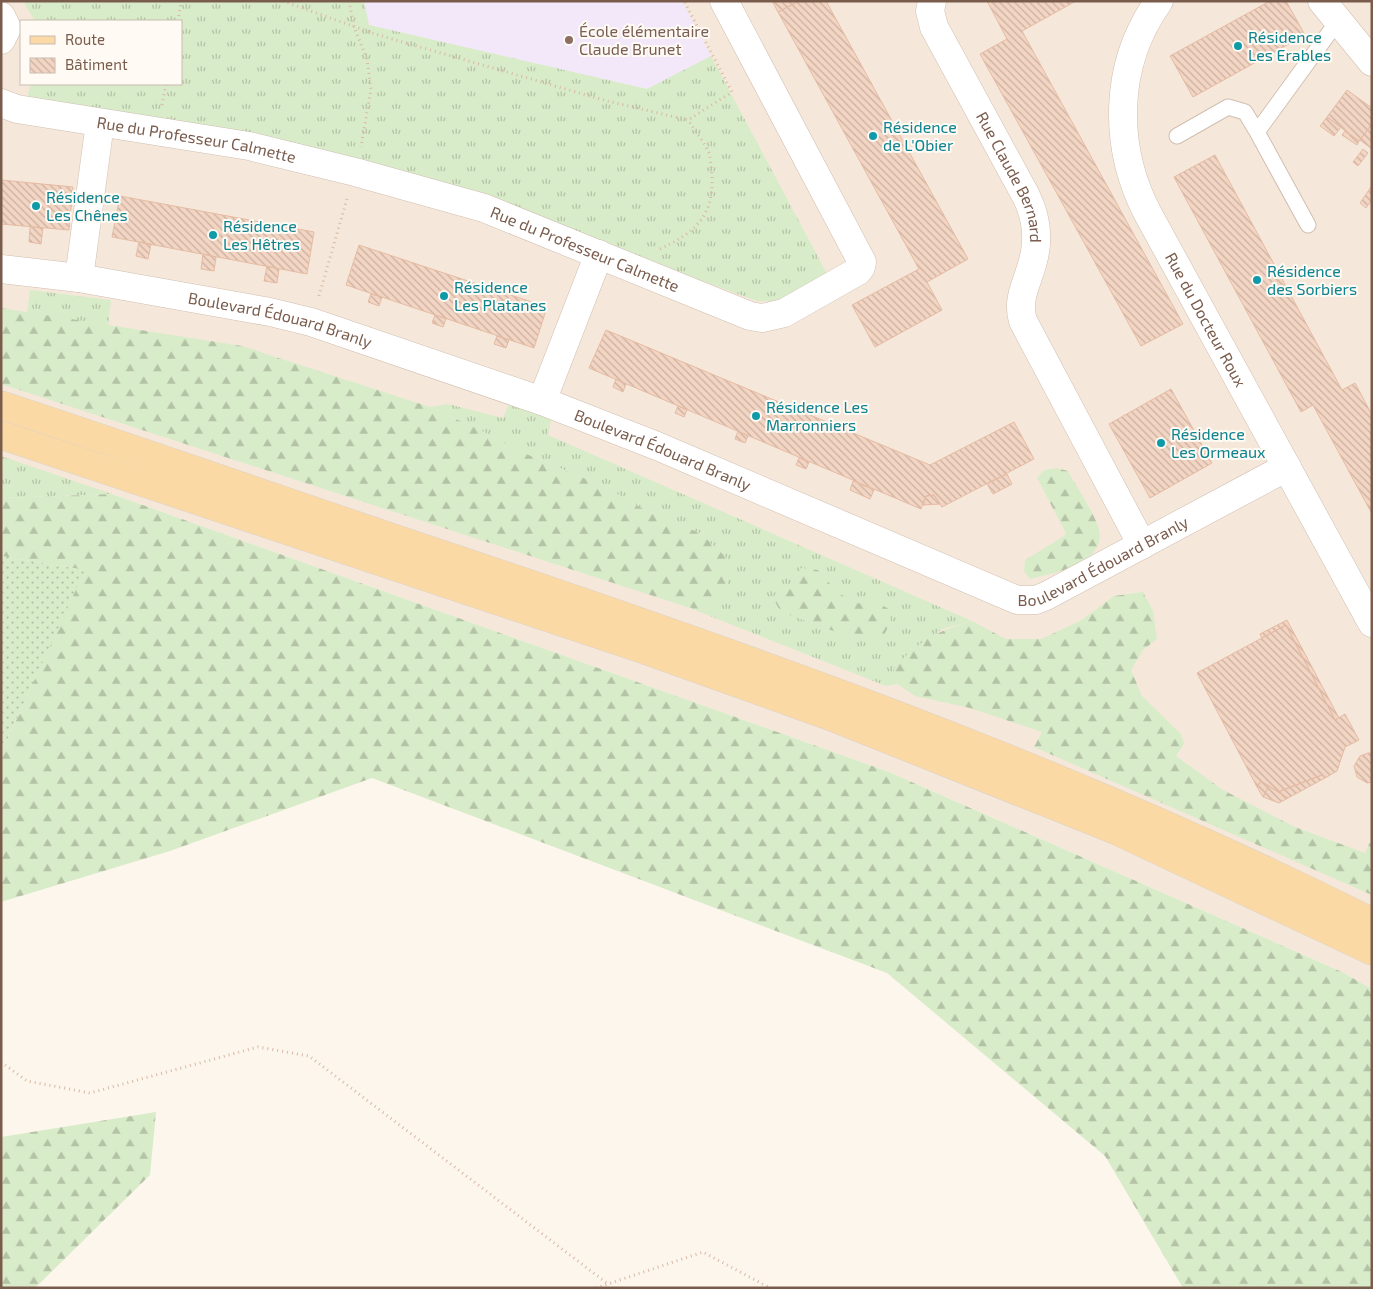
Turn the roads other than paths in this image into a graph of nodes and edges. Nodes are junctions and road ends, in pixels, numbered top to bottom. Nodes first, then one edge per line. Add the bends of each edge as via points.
1 (724, 1) edge
2 (932, 1) edge
3 (1159, 1) edge
4 (1329, 11) edge
5 (1, 16) edge
6 (1, 40) edge
7 (1372, 62) edge
8 (1, 103) edge
9 (100, 123) junction
10 (1257, 132) junction
11 (1177, 136) dead end
12 (1308, 226) dead end
13 (599, 254) junction
14 (1, 269) edge
15 (79, 278) junction
16 (542, 401) junction
17 (1, 405) edge
18 (1, 435) edge
19 (1287, 467) junction
20 (1142, 545) junction
21 (1365, 595) edge
22 (1372, 622) edge
23 (1372, 922) edge
24 (1372, 951) edge

1 - 13 street, Rue du Professeur Calmette via 862,262 861,267 784,313 762,318 750,316
2 - 20 street, Rue Claude Bernard via 930,11 934,27 1026,196 1034,218 1034,260 1021,300 1023,321
3 - 19 street, Rue du Docteur Roux via 1139,39 1127,76 1122,112 1128,164 1148,214
4 - 7 street
4 - 10 lane
5 - 6 street via 8,28
8 - 9 street, Rue du Professeur Calmette via 18,109
9 - 13 street, Rue du Professeur Calmette via 249,146 355,172 484,208
9 - 15 street
10 - 11 lane via 1245,112 1228,108
10 - 12 lane
13 - 16 street
14 - 15 street, Boulevard Édouard Branly
15 - 16 street, Boulevard Édouard Branly via 291,317
16 - 20 street, Boulevard Édouard Branly via 657,446 1018,600 1036,600 1046,596
17 - 23 main road via 658,627 858,699 1082,788
18 - 24 main road via 634,646 832,716 1107,827
19 - 20 street, Boulevard Édouard Branly
19 - 21 street, Rue du Docteur Roux
21 - 22 street, Rue du Docteur Roux

